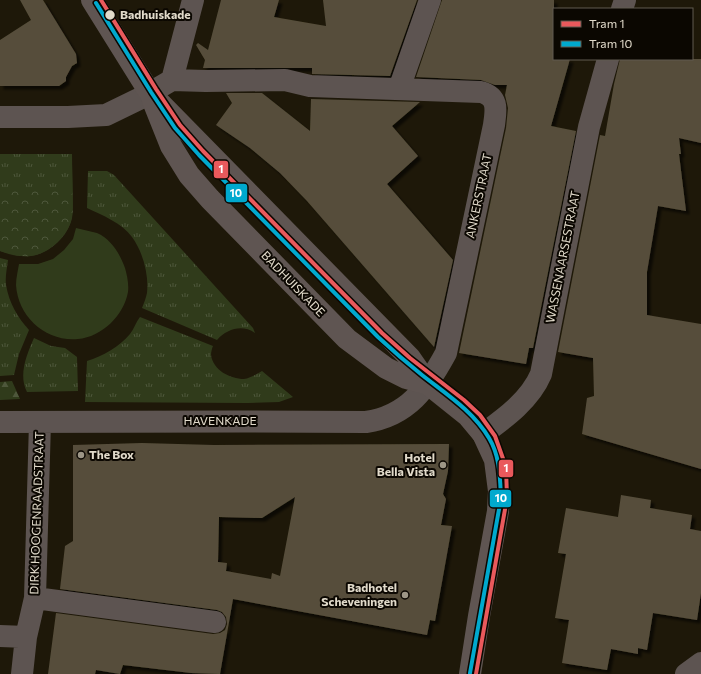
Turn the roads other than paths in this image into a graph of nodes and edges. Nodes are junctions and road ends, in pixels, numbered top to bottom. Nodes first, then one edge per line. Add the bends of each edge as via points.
1 (92, 0) edge
2 (193, 0) edge
3 (430, 0) edge
4 (608, 60) edge
5 (172, 80) junction
6 (399, 89) junction
7 (150, 93) junction
8 (0, 117) edge
9 (428, 384) junction
10 (0, 422) edge
11 (40, 422) junction
12 (483, 434) junction
13 (35, 598) junction
14 (215, 622) dead end
15 (0, 636) edge
16 (26, 636) junction
17 (701, 663) edge
18 (22, 674) edge
19 (470, 674) edge
20 (686, 674) edge

1 - 7 main road
2 - 5 street
3 - 6 street
4 - 12 street, WASSENAARSESTRAAT via 589,127 541,374 530,394
5 - 6 street, ANKERSTRAAT via 285,80 310,86
5 - 7 street
6 - 9 street, ANKERSTRAAT via 481,92 492,97 496,113 446,353
7 - 8 street via 106,115
7 - 9 main road, BADHUISKADE via 410,358
7 - 9 main road, BADHUISKADE via 171,146 189,175 210,198 347,339 386,368 406,378
9 - 11 street, HAVENKADE via 404,408 379,420 366,422
9 - 12 main road, BADHUISKADE via 468,416
10 - 11 street, HAVENKADE
11 - 13 street, DIRK HOOGENRAADSTRAAT
12 - 19 main road, BADHUISKADE via 495,460 499,491 498,512
13 - 14 street
13 - 16 street, DIRK HOOGENRAADSTRAAT
15 - 16 street
16 - 18 street, DIRK HOOGENRAADSTRAAT
17 - 20 street

